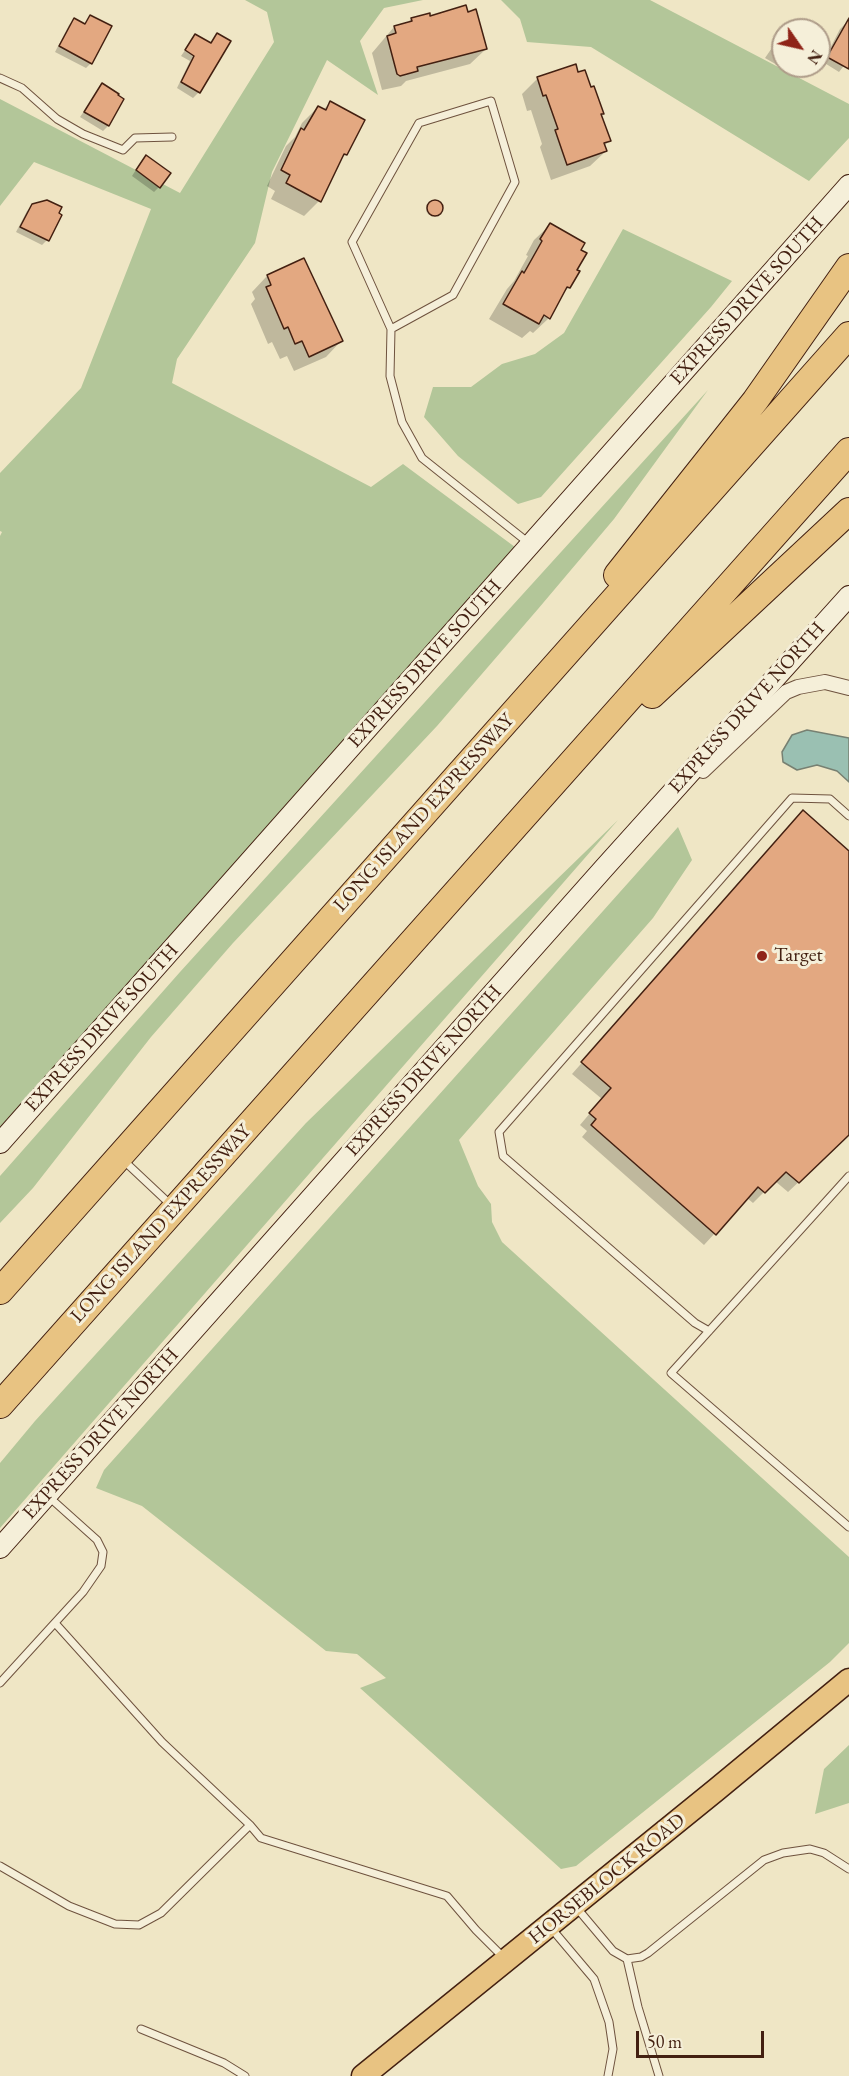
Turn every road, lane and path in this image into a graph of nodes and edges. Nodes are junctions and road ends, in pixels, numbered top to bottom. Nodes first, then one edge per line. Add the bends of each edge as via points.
1 (0, 78) edge
2 (172, 137) dead end
3 (849, 185) edge
4 (849, 267) edge
5 (391, 329) junction
6 (849, 335) edge
7 (849, 451) edge
8 (849, 511) edge
9 (531, 545) junction
10 (849, 596) edge
11 (849, 688) edge
12 (511, 716) junction
13 (849, 816) edge
14 (497, 846) junction
15 (605, 867) junction
16 (0, 1143) edge
17 (119, 1157) junction
18 (849, 1176) edge
19 (175, 1208) junction
20 (0, 1291) edge
21 (709, 1331) junction
22 (0, 1405) edge
23 (47, 1495) junction
24 (849, 1527) edge
25 (0, 1548) edge
26 (55, 1623) junction
27 (849, 1680) edge
28 (0, 1683) edge
29 (250, 1825) junction
30 (0, 1866) edge
31 (849, 1869) edge
32 (575, 1905) junction
33 (549, 1926) junction
34 (506, 1959) junction
35 (627, 1959) junction
36 (141, 2029) dead end
37 (245, 2076) edge
38 (363, 2076) edge
39 (608, 2076) edge
40 (659, 2076) edge

1 - 2 lane via 22,88 57,119 123,150 135,138
3 - 9 main road, EXPRESS DRIVE SOUTH
4 - 12 highway via 755,401 647,534
5 - 5 lane via 453,295 515,182 491,101 419,123 352,242
5 - 9 lane via 390,376 402,422 422,458
6 - 12 highway, LONG ISLAND EXPRESSWAY
7 - 14 highway, LONG ISLAND EXPRESSWAY
8 - 14 highway via 701,647
9 - 16 main road, EXPRESS DRIVE SOUTH
10 - 15 main road, EXPRESS DRIVE NORTH
11 - 15 street via 825,682 786,692
12 - 17 highway, LONG ISLAND EXPRESSWAY
13 - 21 lane via 830,799 792,798 499,1132 502,1156 686,1316
14 - 19 highway, LONG ISLAND EXPRESSWAY
15 - 23 main road, EXPRESS DRIVE NORTH
17 - 19 lane
17 - 20 highway, LONG ISLAND EXPRESSWAY
18 - 21 lane
19 - 22 highway, LONG ISLAND EXPRESSWAY
21 - 24 lane via 671,1373
23 - 25 main road, EXPRESS DRIVE NORTH
23 - 26 lane via 98,1540 103,1552 95,1575
26 - 28 lane
26 - 29 lane via 162,1742
27 - 32 main road, HORSEBLOCK ROAD
29 - 30 lane via 161,1913 139,1925 115,1924 69,1906
29 - 34 lane via 261,1838 447,1896
31 - 35 lane via 824,1853 810,1850 764,1860 648,1953
32 - 33 main road, HORSEBLOCK ROAD
32 - 35 lane via 613,1951
33 - 34 main road, HORSEBLOCK ROAD
33 - 39 lane via 594,1979 609,2022 613,2049
34 - 38 main road, HORSEBLOCK ROAD
35 - 40 lane
36 - 37 lane via 224,2063

